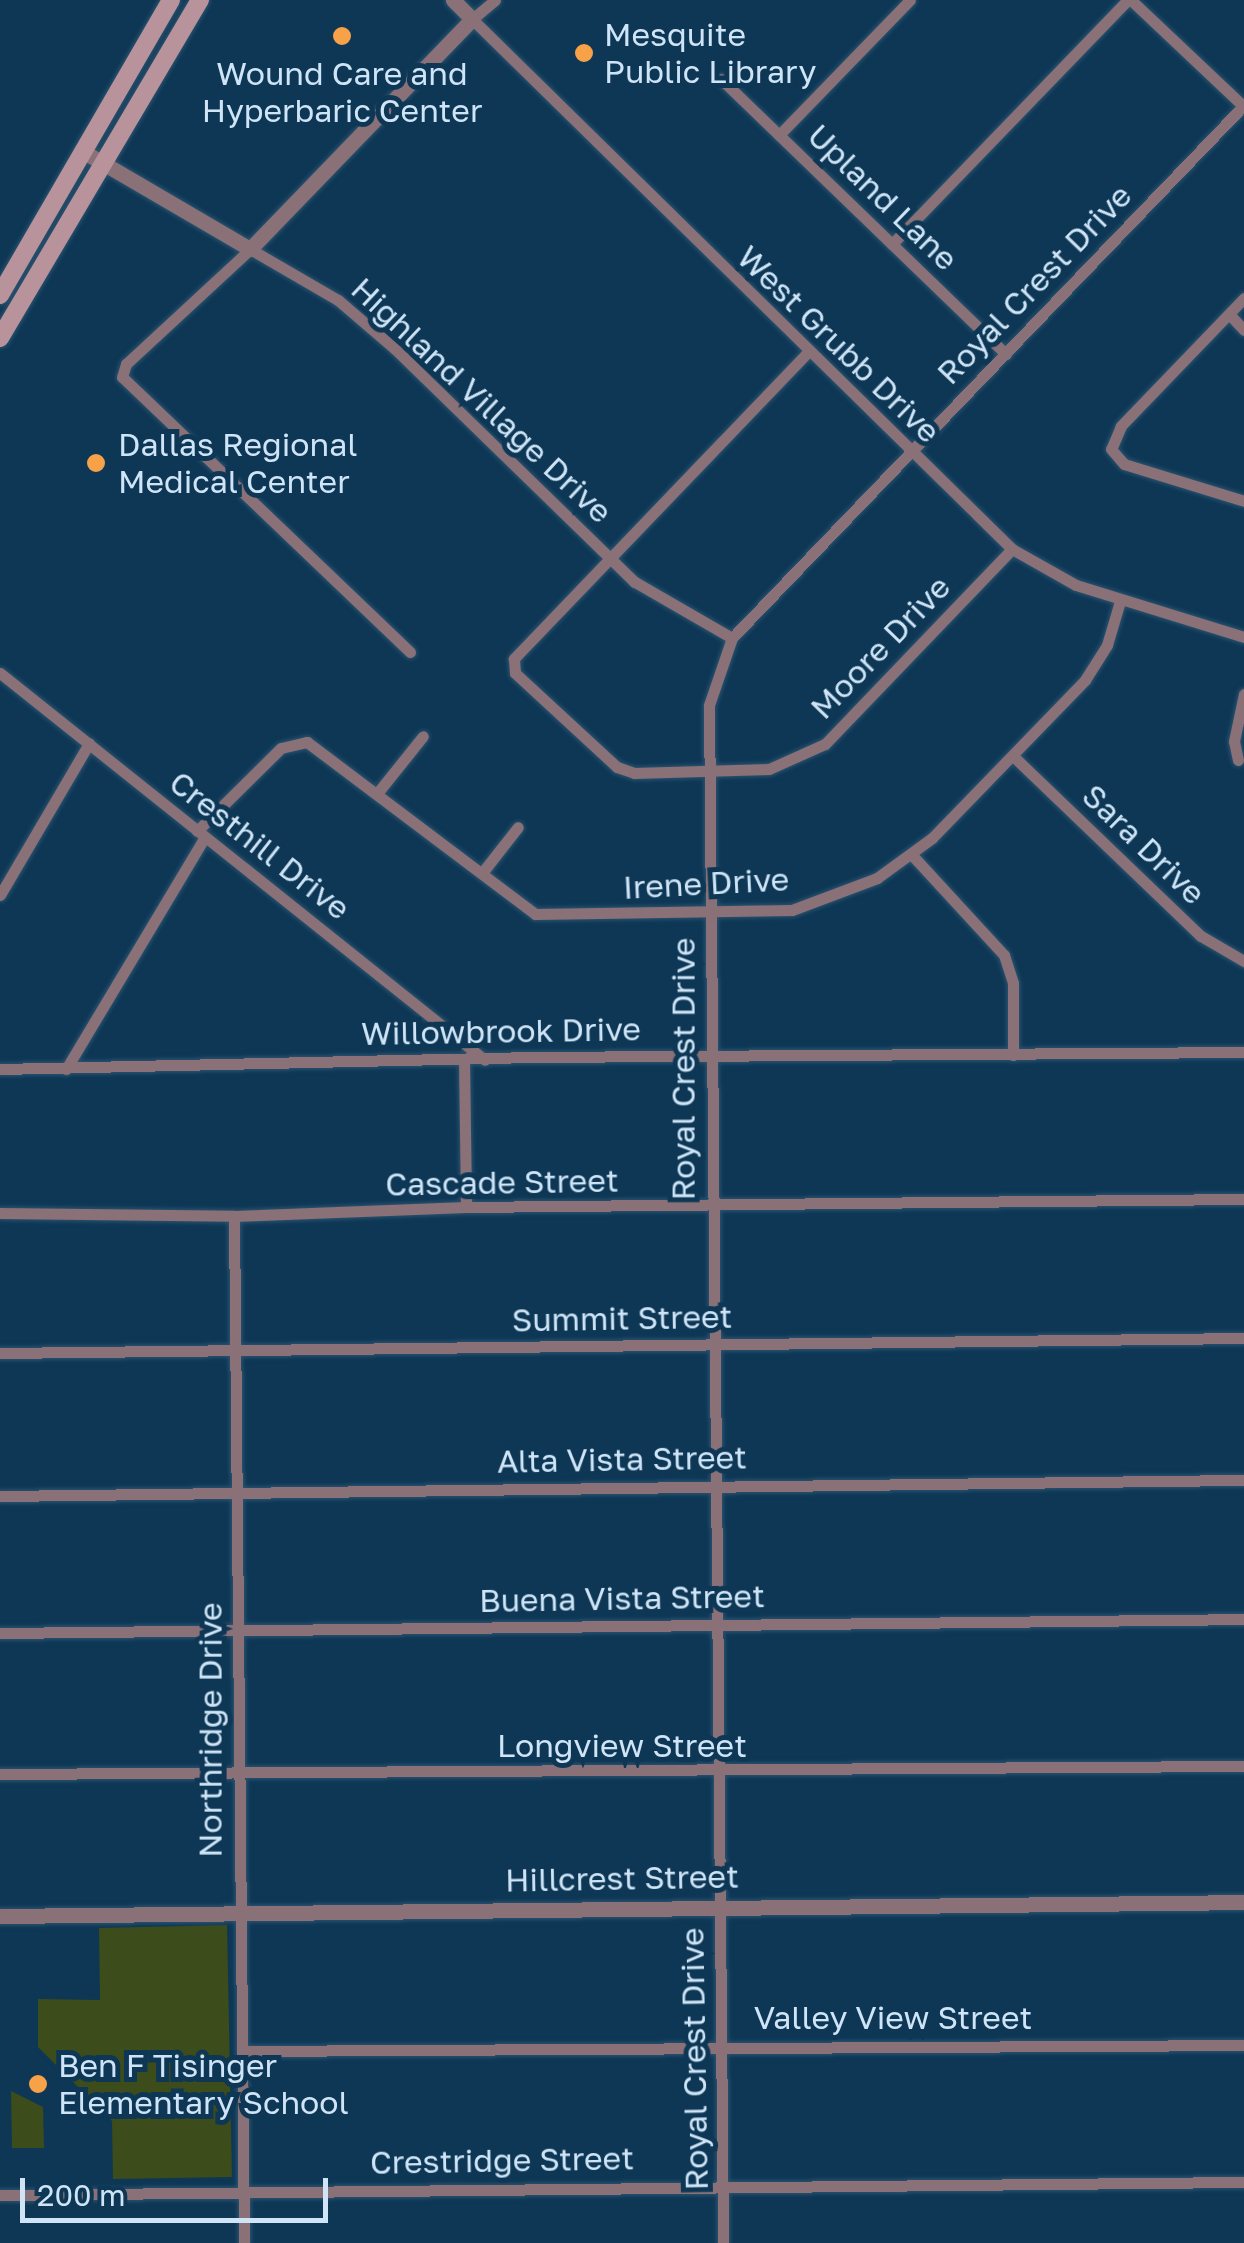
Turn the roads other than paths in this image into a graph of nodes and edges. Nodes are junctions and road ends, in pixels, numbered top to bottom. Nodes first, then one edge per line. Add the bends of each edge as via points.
1 (171, 0) edge
2 (200, 0) edge
3 (453, 0) edge
4 (494, 0) edge
5 (910, 0) edge
6 (1130, 0) edge
7 (472, 19) junction
8 (144, 44) junction
9 (721, 79) dead end
10 (140, 97) junction
11 (1244, 106) edge
12 (780, 135) junction
13 (84, 152) junction
14 (103, 162) junction
15 (54, 202) junction
16 (58, 238) junction
17 (892, 244) junction
18 (250, 249) junction
19 (0, 295) edge
20 (1244, 298) edge
21 (1229, 314) junction
22 (1244, 330) edge
23 (0, 338) edge
24 (807, 353) junction
25 (1006, 354) junction
26 (912, 452) junction
27 (1244, 501) edge
28 (1012, 550) junction
29 (610, 557) junction
30 (1120, 601) junction
31 (732, 638) junction
32 (1244, 638) edge
33 (410, 652) dead end
34 (0, 673) edge
35 (1244, 694) edge
36 (424, 736) dead end
37 (88, 743) junction
38 (1013, 756) junction
39 (1238, 760) dead end
40 (707, 772) junction
41 (379, 790) junction
42 (518, 826) dead end
43 (200, 834) junction
44 (912, 855) junction
45 (482, 872) junction
46 (0, 895) edge
47 (710, 914) junction
48 (1244, 961) edge
49 (1244, 1052) edge
50 (1013, 1055) junction
51 (711, 1056) junction
52 (464, 1059) junction
53 (485, 1060) junction
54 (0, 1069) edge
55 (66, 1070) junction
56 (1244, 1199) edge
57 (466, 1207) junction
58 (712, 1209) junction
59 (0, 1214) edge
60 (234, 1216) junction
61 (1244, 1338) edge
62 (714, 1345) junction
63 (233, 1351) junction
64 (0, 1353) edge
65 (1244, 1480) edge
66 (715, 1486) junction
67 (235, 1492) junction
68 (0, 1496) edge
69 (1244, 1619) edge
70 (717, 1625) junction
71 (237, 1631) junction
72 (0, 1633) edge
73 (1244, 1766) edge
74 (718, 1772) junction
75 (0, 1774) edge
76 (235, 1776) junction
77 (1244, 1902) edge
78 (720, 1904) junction
79 (240, 1910) junction
80 (0, 1916) edge
81 (720, 2044) junction
82 (1244, 2044) edge
83 (242, 2051) junction
84 (1244, 2182) edge
85 (722, 2185) junction
86 (243, 2191) junction
87 (0, 2195) edge
88 (244, 2243) edge
89 (723, 2243) edge

1 - 8 main road
2 - 10 main road
3 - 7 street, West Grubb Drive
4 - 7 street
5 - 12 street
6 - 11 street
6 - 17 street
7 - 18 street
7 - 24 street, West Grubb Drive
8 - 10 main road via 157,57
8 - 13 main road
9 - 12 street, Upland Lane
10 - 14 main road
11 - 25 street, Royal Crest Drive
12 - 17 street, Upland Lane
13 - 14 street, Highland Village Drive
13 - 15 main road
14 - 16 main road
14 - 18 street, Highland Village Drive
15 - 16 main road via 62,217
15 - 19 main road
16 - 23 main road
17 - 25 street, Upland Lane
18 - 29 street, Highland Village Drive via 293,270 386,341
18 - 33 street via 122,370 128,386
20 - 21 street
21 - 22 street
21 - 27 street via 1114,434 1112,449 1124,464
24 - 26 street, West Grubb Drive
24 - 29 street
25 - 26 street, Royal Crest Drive
26 - 28 street, West Grubb Drive
26 - 31 street, Royal Crest Drive
28 - 30 street, West Grubb Drive via 1076,586
28 - 40 street, Moore Drive via 825,744 768,768
29 - 31 street, Highland Village Drive via 635,582
29 - 40 street, Moore Drive via 514,659 515,673 617,767 634,773
30 - 32 street, West Grubb Drive
30 - 38 street, Irene Drive via 1107,645 1084,680
31 - 40 street, Royal Crest Drive via 709,705
34 - 37 street, Cresthill Drive
35 - 39 street via 1234,741
36 - 41 street
37 - 43 street, Cresthill Drive
37 - 46 street
38 - 44 street, Irene Drive
38 - 48 street, Sara Drive via 1201,936
40 - 47 street, Royal Crest Drive
41 - 43 street, Irene Drive via 324,748 295,741 234,790
41 - 45 street, Irene Drive
42 - 45 street
43 - 53 street, Cresthill Drive
43 - 55 street
44 - 47 street, Irene Drive via 845,893 792,910
44 - 50 street via 1004,955 1013,983
45 - 47 street, Irene Drive via 544,916
47 - 51 street, Royal Crest Drive
49 - 50 street, Willowbrook Drive
50 - 51 street, Willowbrook Drive
51 - 53 street, Willowbrook Drive
51 - 58 street, Royal Crest Drive
52 - 53 street, Willowbrook Drive
52 - 55 street, Willowbrook Drive
52 - 57 street
54 - 55 street, Willowbrook Drive
56 - 58 street, Cascade Street
57 - 58 street, Cascade Street
57 - 60 street, Cascade Street
58 - 62 street, Royal Crest Drive
59 - 60 street, Cascade Street
60 - 63 street, Northridge Drive
61 - 62 street, Summit Street
62 - 63 street, Summit Street
62 - 66 street, Royal Crest Drive
63 - 64 street, Summit Street
63 - 67 street, Northridge Drive
65 - 66 street, Alta Vista Street
66 - 67 street, Alta Vista Street
66 - 70 street, Royal Crest Drive
67 - 68 street, Alta Vista Street
67 - 71 street, Northridge Drive
69 - 70 street, Buena Vista Street
70 - 71 street, Buena Vista Street
70 - 74 street, Royal Crest Drive
71 - 72 street, Buena Vista Street
71 - 76 street, Northridge Drive
73 - 74 street, Longview Street
74 - 76 street, Longview Street
74 - 78 street, Royal Crest Drive
75 - 76 street, Longview Street
76 - 79 street, Northridge Drive
77 - 78 street, Hillcrest Street
78 - 79 street, Hillcrest Street
78 - 81 street, Royal Crest Drive
79 - 80 street, Hillcrest Street
79 - 83 street, Northridge Drive
81 - 82 street, Valley View Street
81 - 83 street, Valley View Street
81 - 85 street, Royal Crest Drive
83 - 86 street, Northridge Drive
84 - 85 street, Crestridge Street
85 - 86 street, Crestridge Street
85 - 89 street, Royal Crest Drive
86 - 87 street, Crestridge Street
86 - 88 street, Northridge Drive

